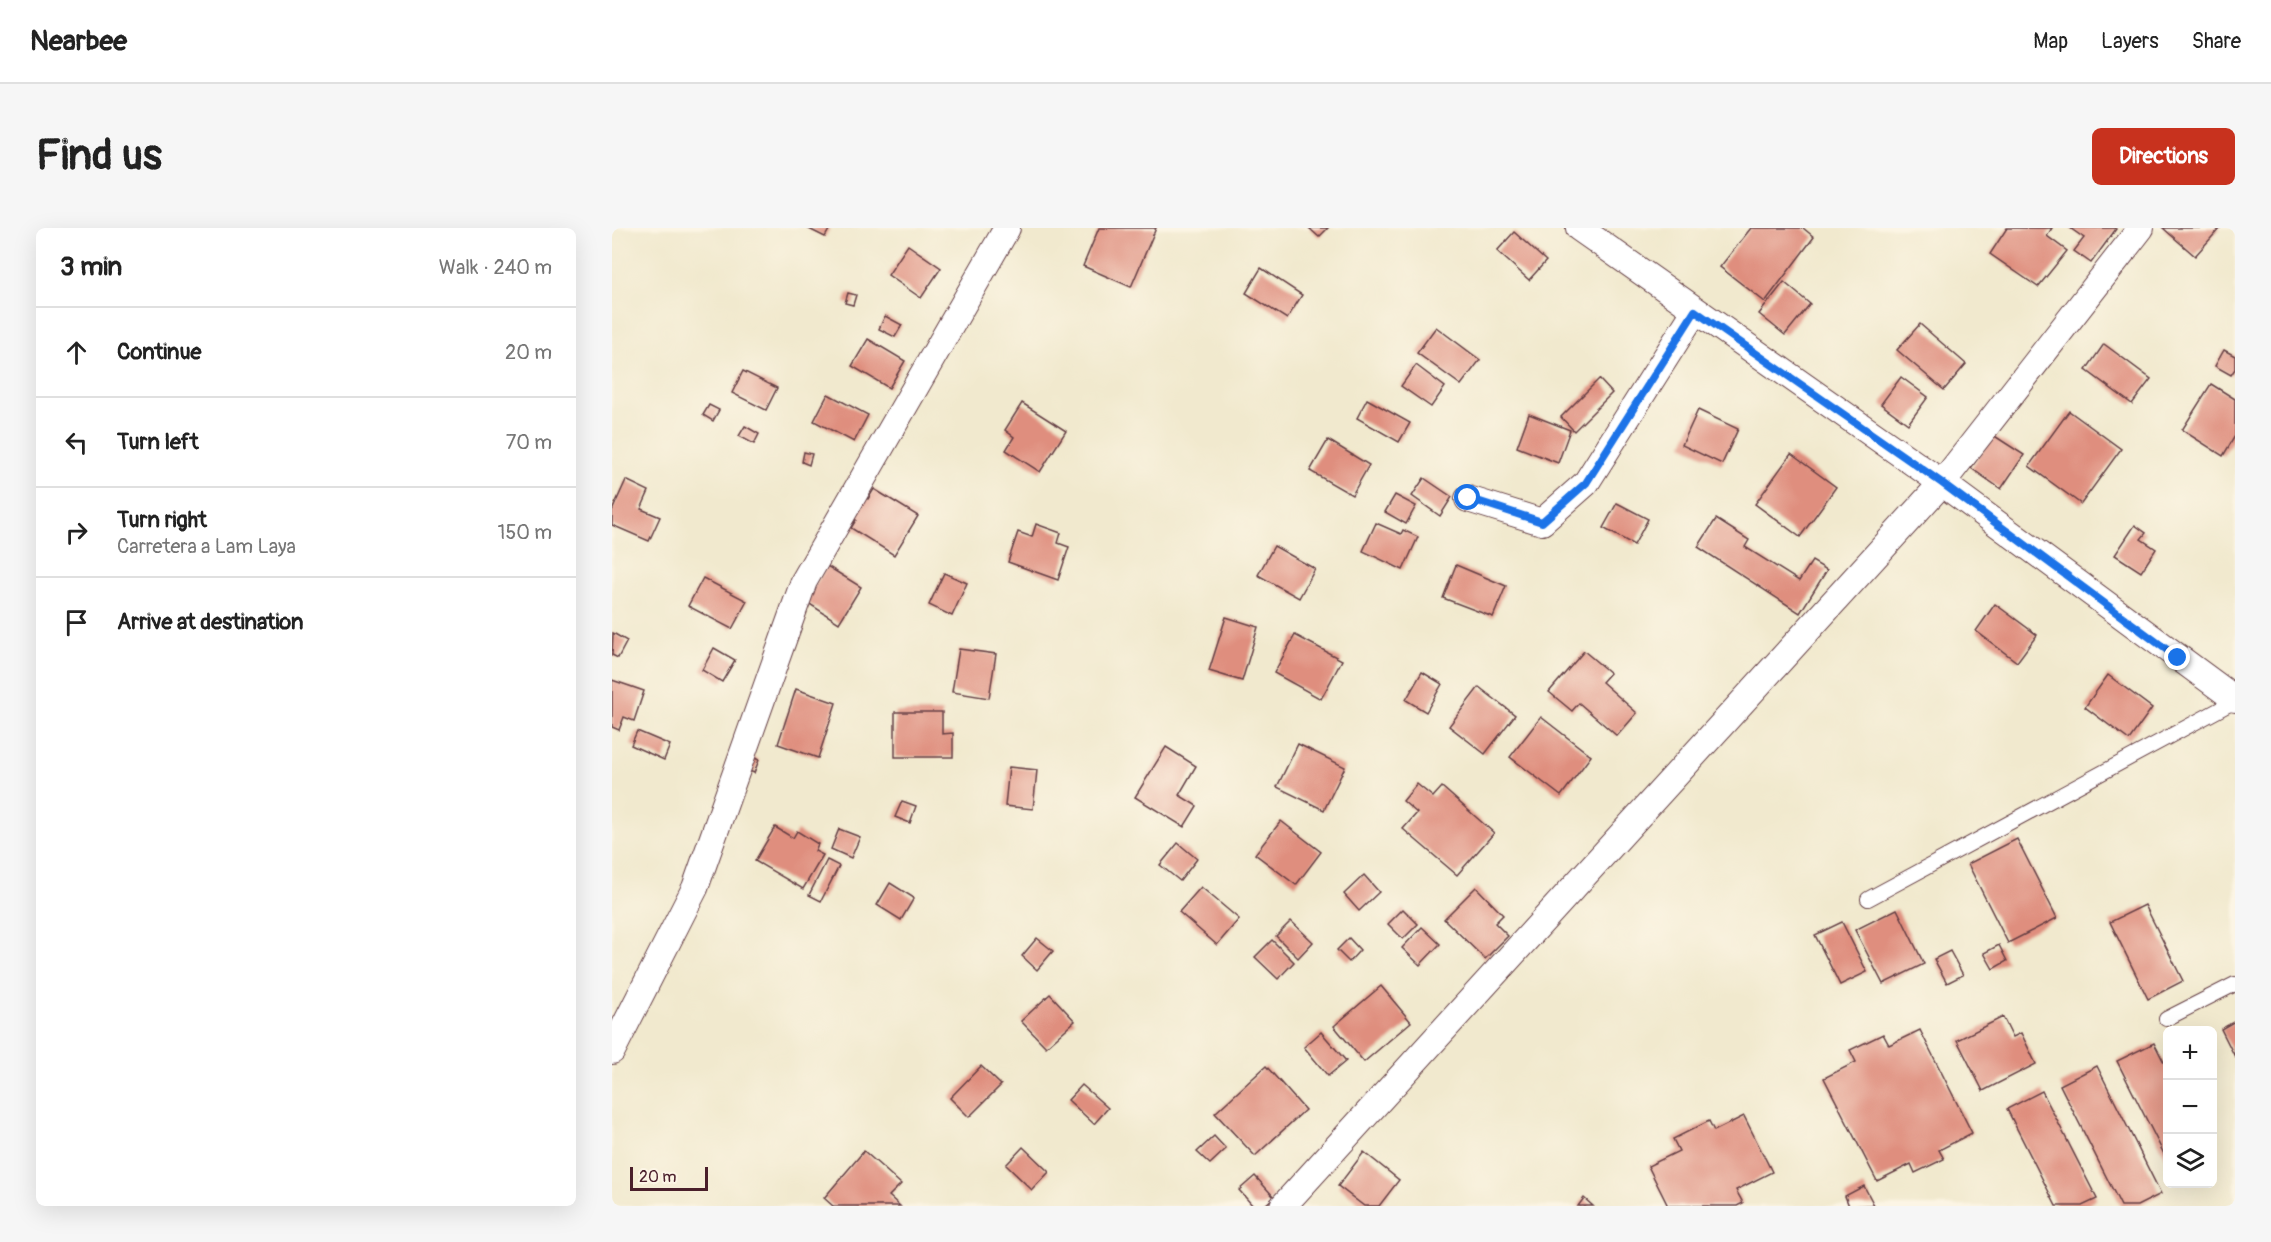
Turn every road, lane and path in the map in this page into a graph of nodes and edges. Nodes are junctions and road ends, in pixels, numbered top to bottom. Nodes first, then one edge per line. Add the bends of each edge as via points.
1 (1007, 228) edge
2 (1579, 228) edge
3 (2141, 228) edge
4 (1695, 311) junction
5 (1942, 483) junction
6 (1468, 498) dead end
7 (2235, 700) edge
8 (1868, 899) dead end
9 (2235, 984) edge
10 (2166, 1019) dead end
11 (612, 1051) edge
12 (1283, 1206) edge

1 - 11 street via 804,581 695,888
2 - 4 street
3 - 5 street
4 - 5 street
4 - 6 street via 1586,483 1542,522
5 - 7 street
5 - 12 street
7 - 8 lane
9 - 10 lane

